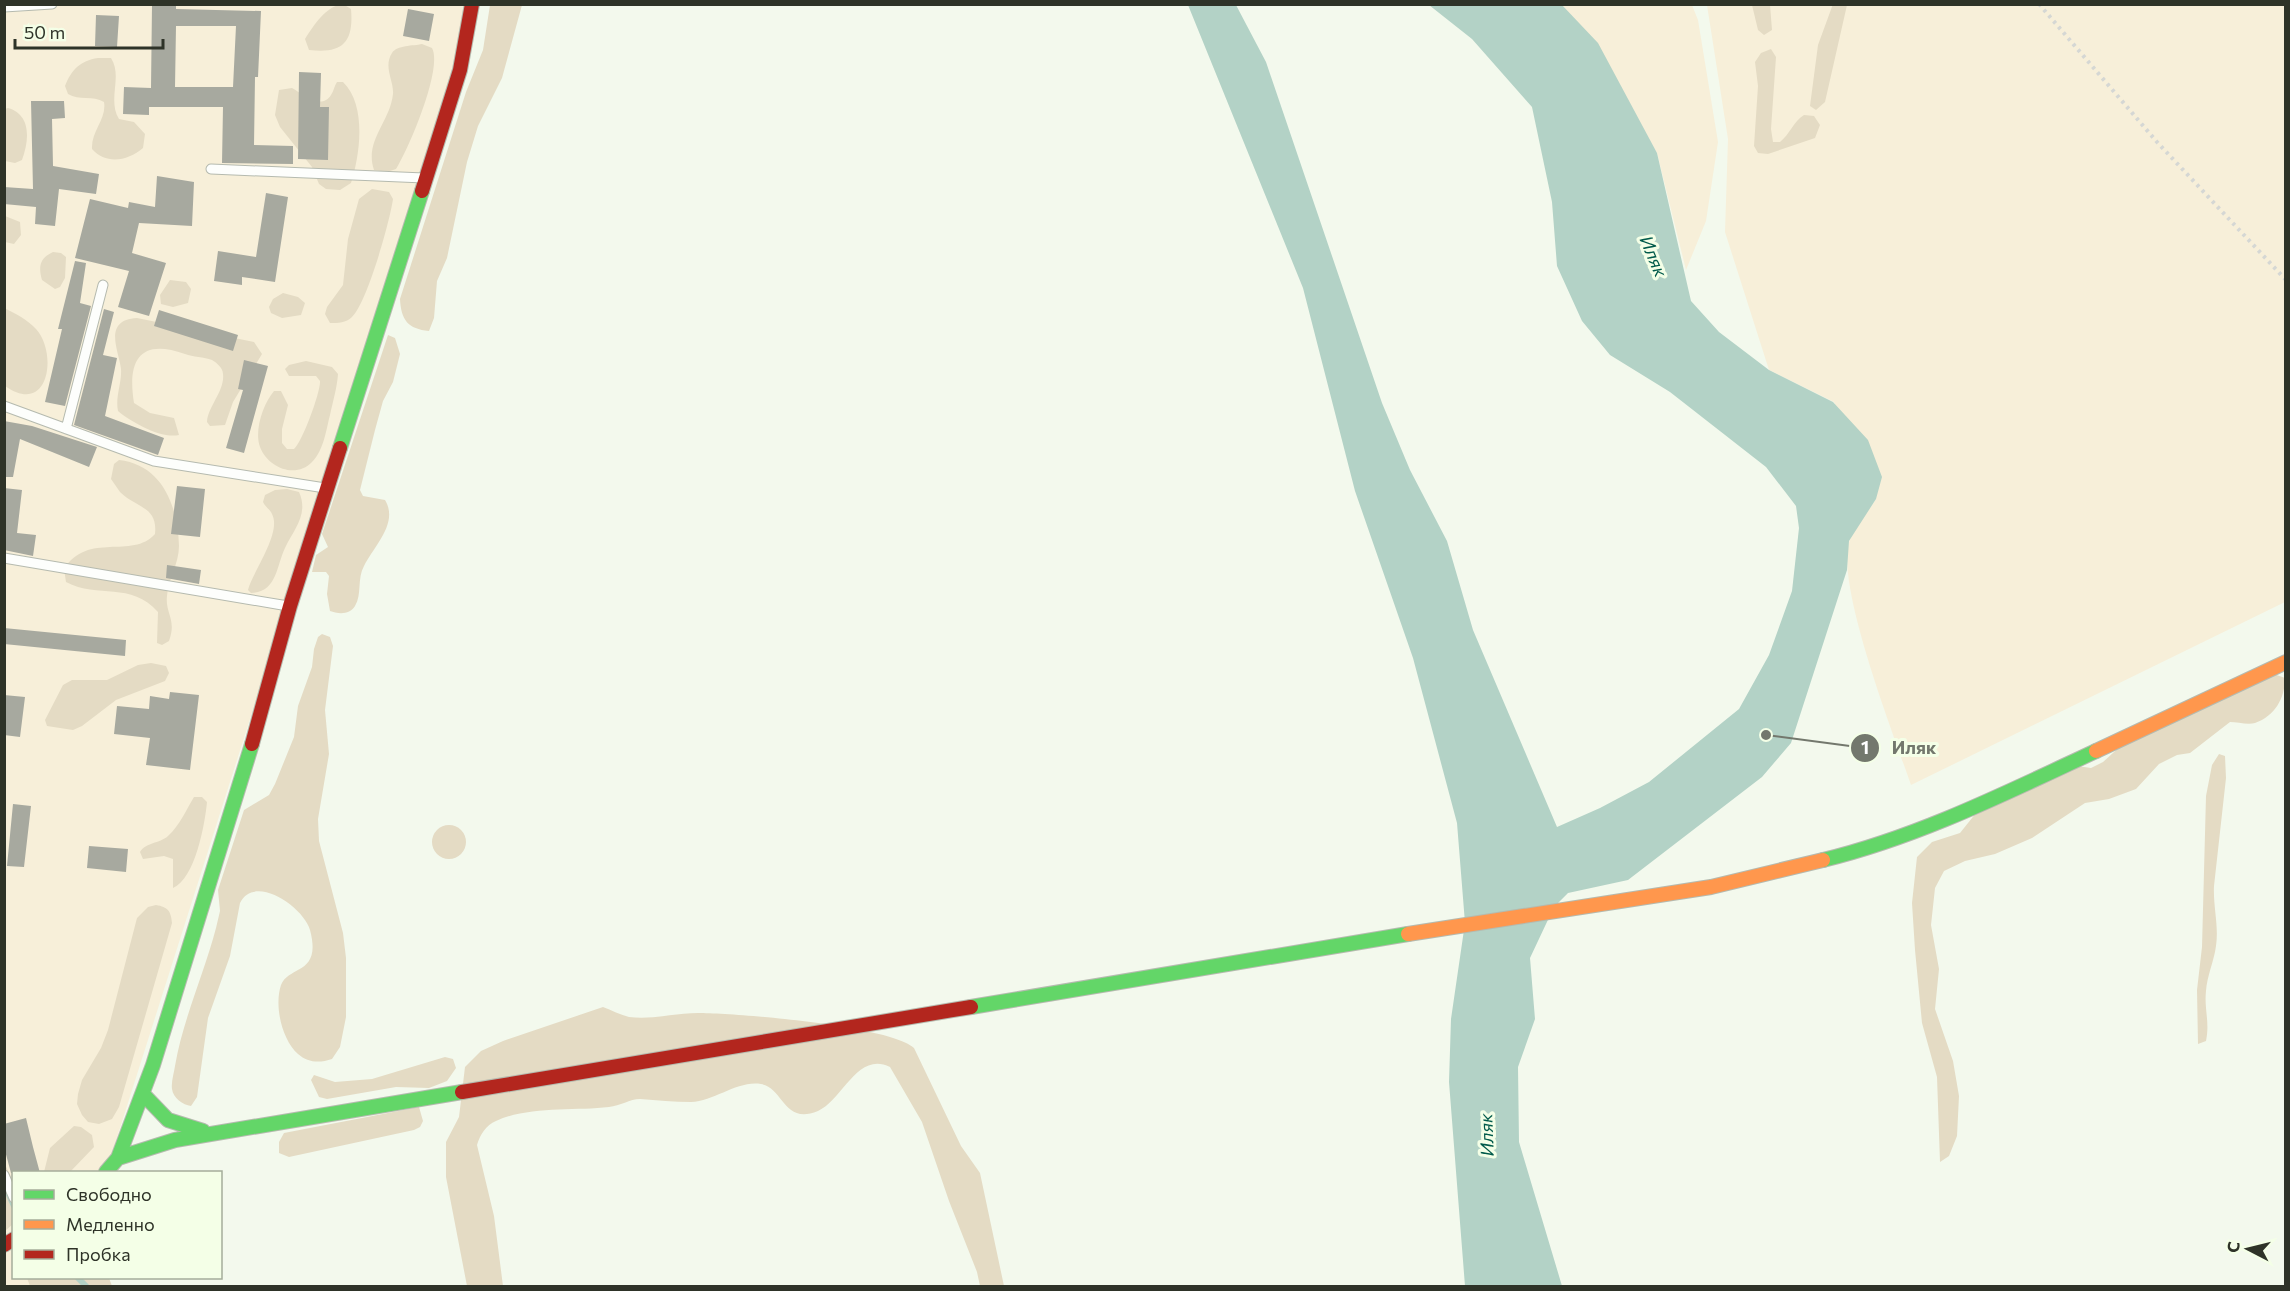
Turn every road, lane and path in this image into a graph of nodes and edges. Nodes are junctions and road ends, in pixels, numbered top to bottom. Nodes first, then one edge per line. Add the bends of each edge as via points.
1 (52, 4) edge
2 (472, 4) edge
3 (2039, 4) edge
4 (4, 7) edge
5 (211, 170) dead end
6 (425, 178) junction
7 (2286, 280) edge
8 (103, 285) dead end
9 (4, 406) edge
10 (66, 429) junction
11 (327, 488) junction
12 (4, 558) edge
13 (290, 606) junction
14 (2286, 662) edge
15 (142, 1094) junction
16 (216, 1133) junction
17 (118, 1158) junction
18 (108, 1171) edge
19 (4, 1175) edge
20 (12, 1193) edge

1 - 4 lane
2 - 6 street via 460,70
3 - 7 path via 2157,142
5 - 6 lane
6 - 11 street
8 - 10 lane
9 - 10 lane
10 - 11 lane via 154,461
11 - 13 street
12 - 13 lane
13 - 15 street via 263,711
14 - 16 street via 1975,807 1859,851 1711,887
15 - 16 street via 160,1116 177,1126
15 - 17 street
16 - 17 street via 145,1147
17 - 18 street
19 - 20 lane

